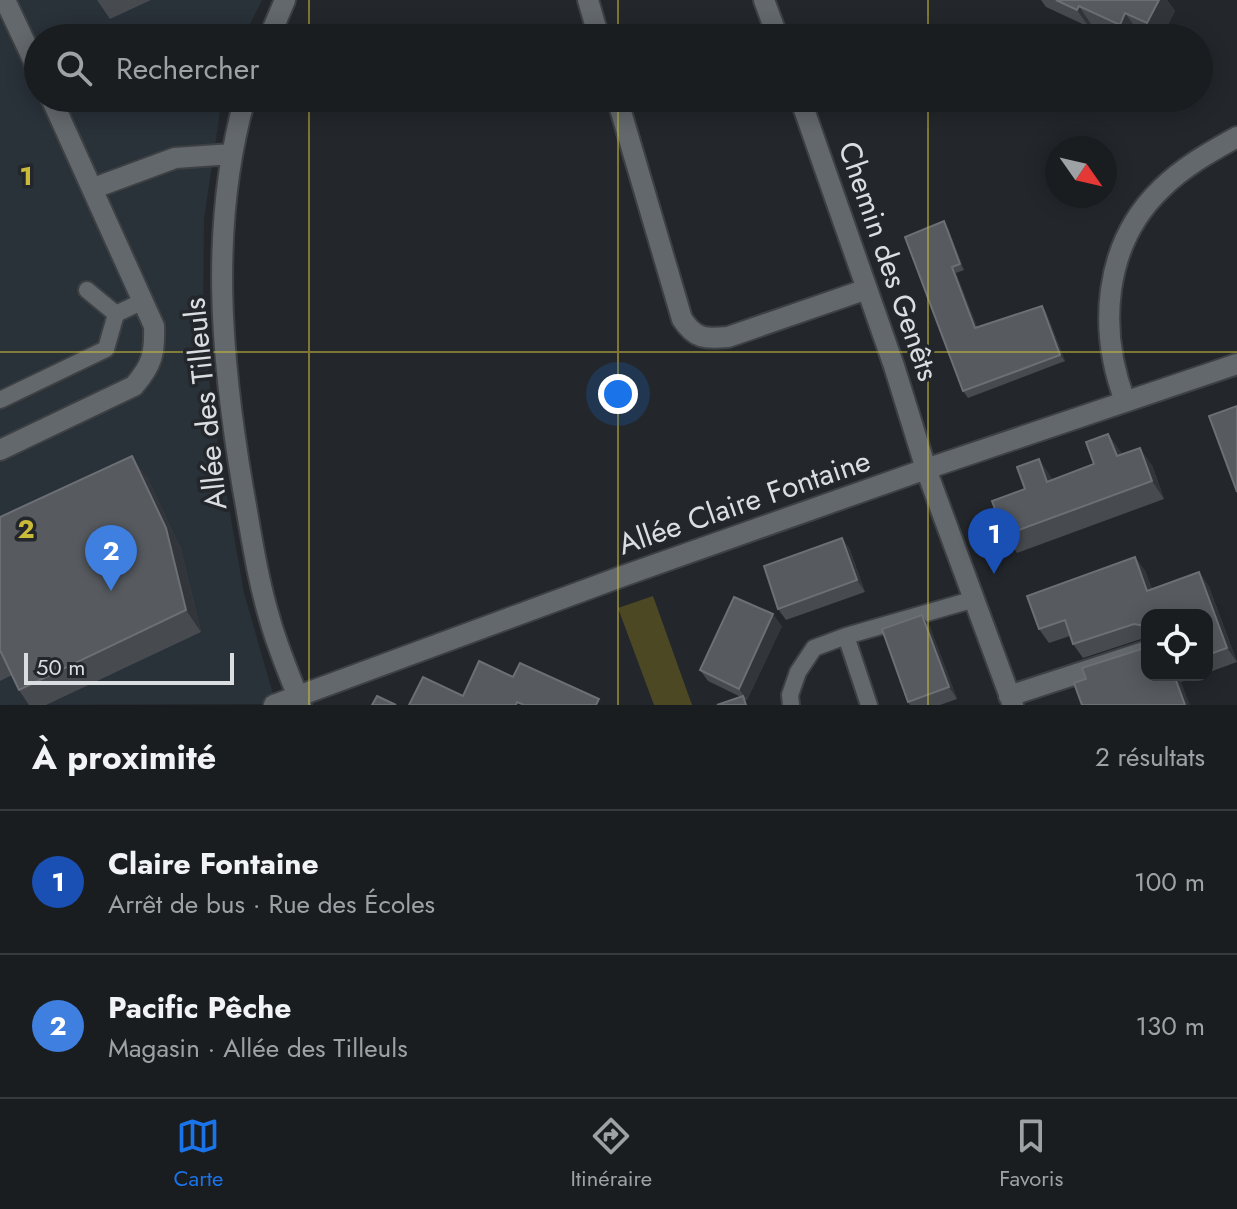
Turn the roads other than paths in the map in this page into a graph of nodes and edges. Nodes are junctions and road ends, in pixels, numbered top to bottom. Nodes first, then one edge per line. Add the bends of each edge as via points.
1 (5, 0) edge
2 (285, 0) edge
3 (588, 0) edge
4 (764, 0) edge
5 (275, 24) edge
6 (595, 24) edge
7 (773, 24) edge
8 (24, 40) edge
9 (58, 112) edge
10 (242, 112) edge
11 (621, 112) edge
12 (805, 112) edge
13 (1237, 137) edge
14 (232, 154) junction
15 (94, 188) junction
16 (867, 289) junction
17 (87, 290) dead end
18 (143, 301) junction
19 (116, 314) junction
20 (1237, 364) edge
21 (0, 400) edge
22 (1125, 401) junction
23 (0, 450) edge
24 (926, 469) junction
25 (975, 599) junction
26 (846, 636) junction
27 (1141, 653) edge
28 (1011, 700) edge
29 (299, 701) edge
30 (274, 705) edge
31 (791, 705) edge
32 (869, 705) edge

1 - 8 street
2 - 5 street
3 - 6 street
4 - 7 street
9 - 15 street
10 - 14 street, Allée des Tilleuls
11 - 16 street via 682,319 691,333 704,339 728,337
12 - 16 street, Chemin des Genêts
13 - 22 street via 1160,190 1131,227 1112,278 1108,326
14 - 15 street via 175,158
14 - 29 street, Allée des Tilleuls via 221,289 234,435 269,617
15 - 18 street
16 - 24 street, Chemin des Genêts
17 - 19 lane
18 - 19 lane
18 - 23 street via 154,326 155,349 148,370 134,386
19 - 21 lane via 106,349
20 - 22 street, Allée Claire Fontaine
22 - 24 street, Allée Claire Fontaine
24 - 25 street, Chemin des Genêts
24 - 29 street, Allée Claire Fontaine via 347,676
25 - 26 lane
25 - 28 street, Chemin des Genêts
26 - 31 lane via 814,648 798,672
26 - 32 lane
27 - 28 street
29 - 30 street, Allée Claire Fontaine

